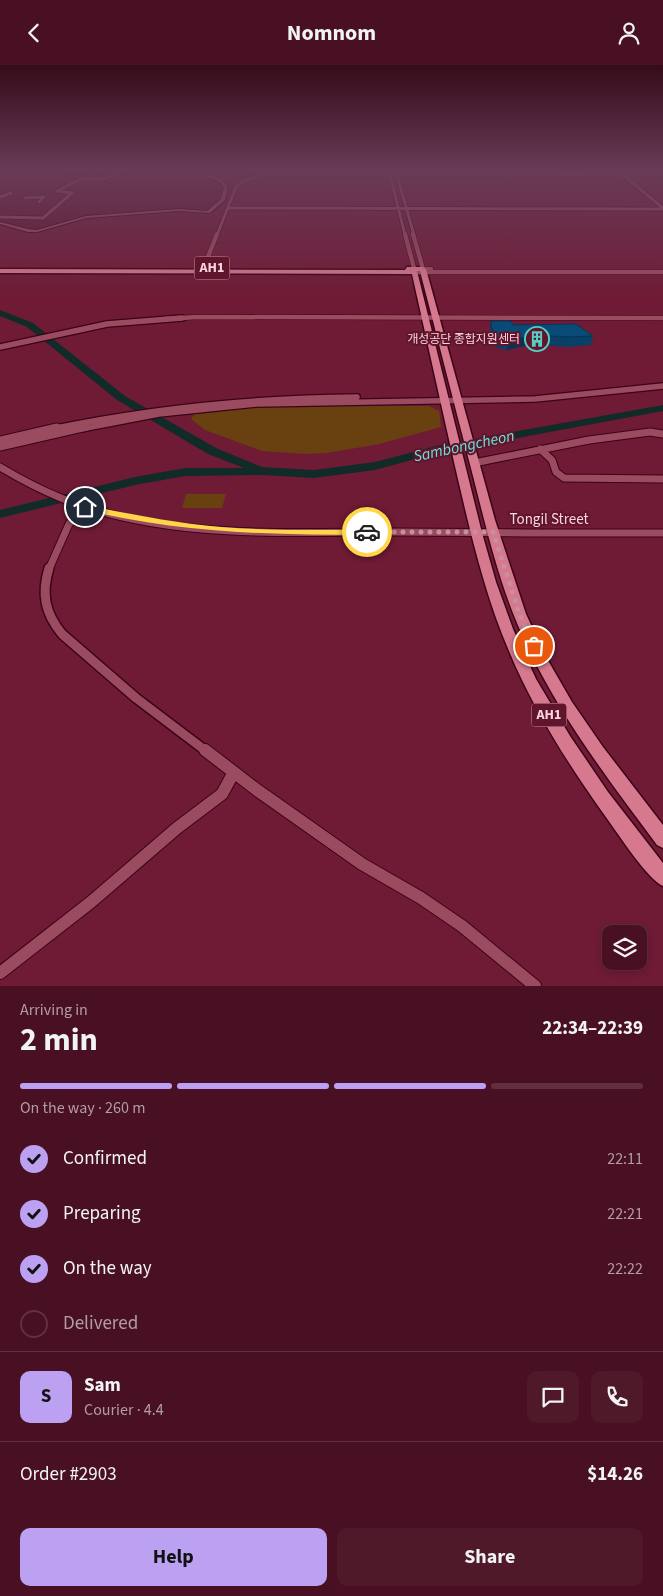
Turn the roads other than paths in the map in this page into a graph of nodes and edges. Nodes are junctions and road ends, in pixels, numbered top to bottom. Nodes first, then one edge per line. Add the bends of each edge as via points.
1 (50, 212) edge
2 (149, 212) edge
3 (226, 212) edge
4 (399, 212) edge
5 (407, 212) edge
6 (0, 217) edge
7 (0, 223) edge
8 (0, 269) edge
9 (202, 270) junction
10 (419, 270) junction
11 (663, 271) edge
12 (425, 317) junction
13 (436, 317) junction
14 (663, 318) edge
15 (0, 347) edge
16 (663, 386) edge
17 (445, 399) junction
18 (458, 400) junction
19 (663, 434) edge
20 (0, 440) edge
21 (0, 447) edge
22 (540, 449) junction
23 (474, 463) junction
24 (0, 467) edge
25 (663, 479) edge
26 (81, 506) junction
27 (476, 532) junction
28 (493, 532) junction
29 (663, 533) edge
30 (234, 772) junction
31 (663, 839) edge
32 (663, 877) edge
33 (0, 973) edge
34 (535, 986) edge

1 - 6 street via 43,218
2 - 7 street via 86,217 36,231
3 - 9 street
4 - 10 street
5 - 10 street
8 - 9 main road, AH1
9 - 10 main road, AH1
10 - 11 street
10 - 12 main road, AH1
10 - 13 main road, AH1
12 - 13 street
12 - 15 street via 167,318 107,324
12 - 17 main road, AH1
13 - 14 street
13 - 18 main road, AH1
16 - 18 street via 548,399
17 - 18 street
17 - 20 street via 278,397 162,408 63,425
17 - 21 street via 281,403 172,413 64,431
17 - 27 main road, AH1
18 - 23 main road, AH1
19 - 22 street via 650,432
22 - 23 street
22 - 25 street via 564,478
23 - 28 main road, AH1
24 - 26 street, Tongil Street via 34,488
26 - 27 street, Tongil Street via 149,521 250,532
26 - 30 street via 70,519 46,575 44,594 50,619 71,643 121,686
27 - 28 street, Tongil Street
27 - 32 main road, AH1 via 506,627 548,714
28 - 29 street, Tongil Street
28 - 31 main road, AH1 via 519,613 551,679 596,751
30 - 33 street via 222,794
30 - 34 street via 346,854 421,898 462,927

